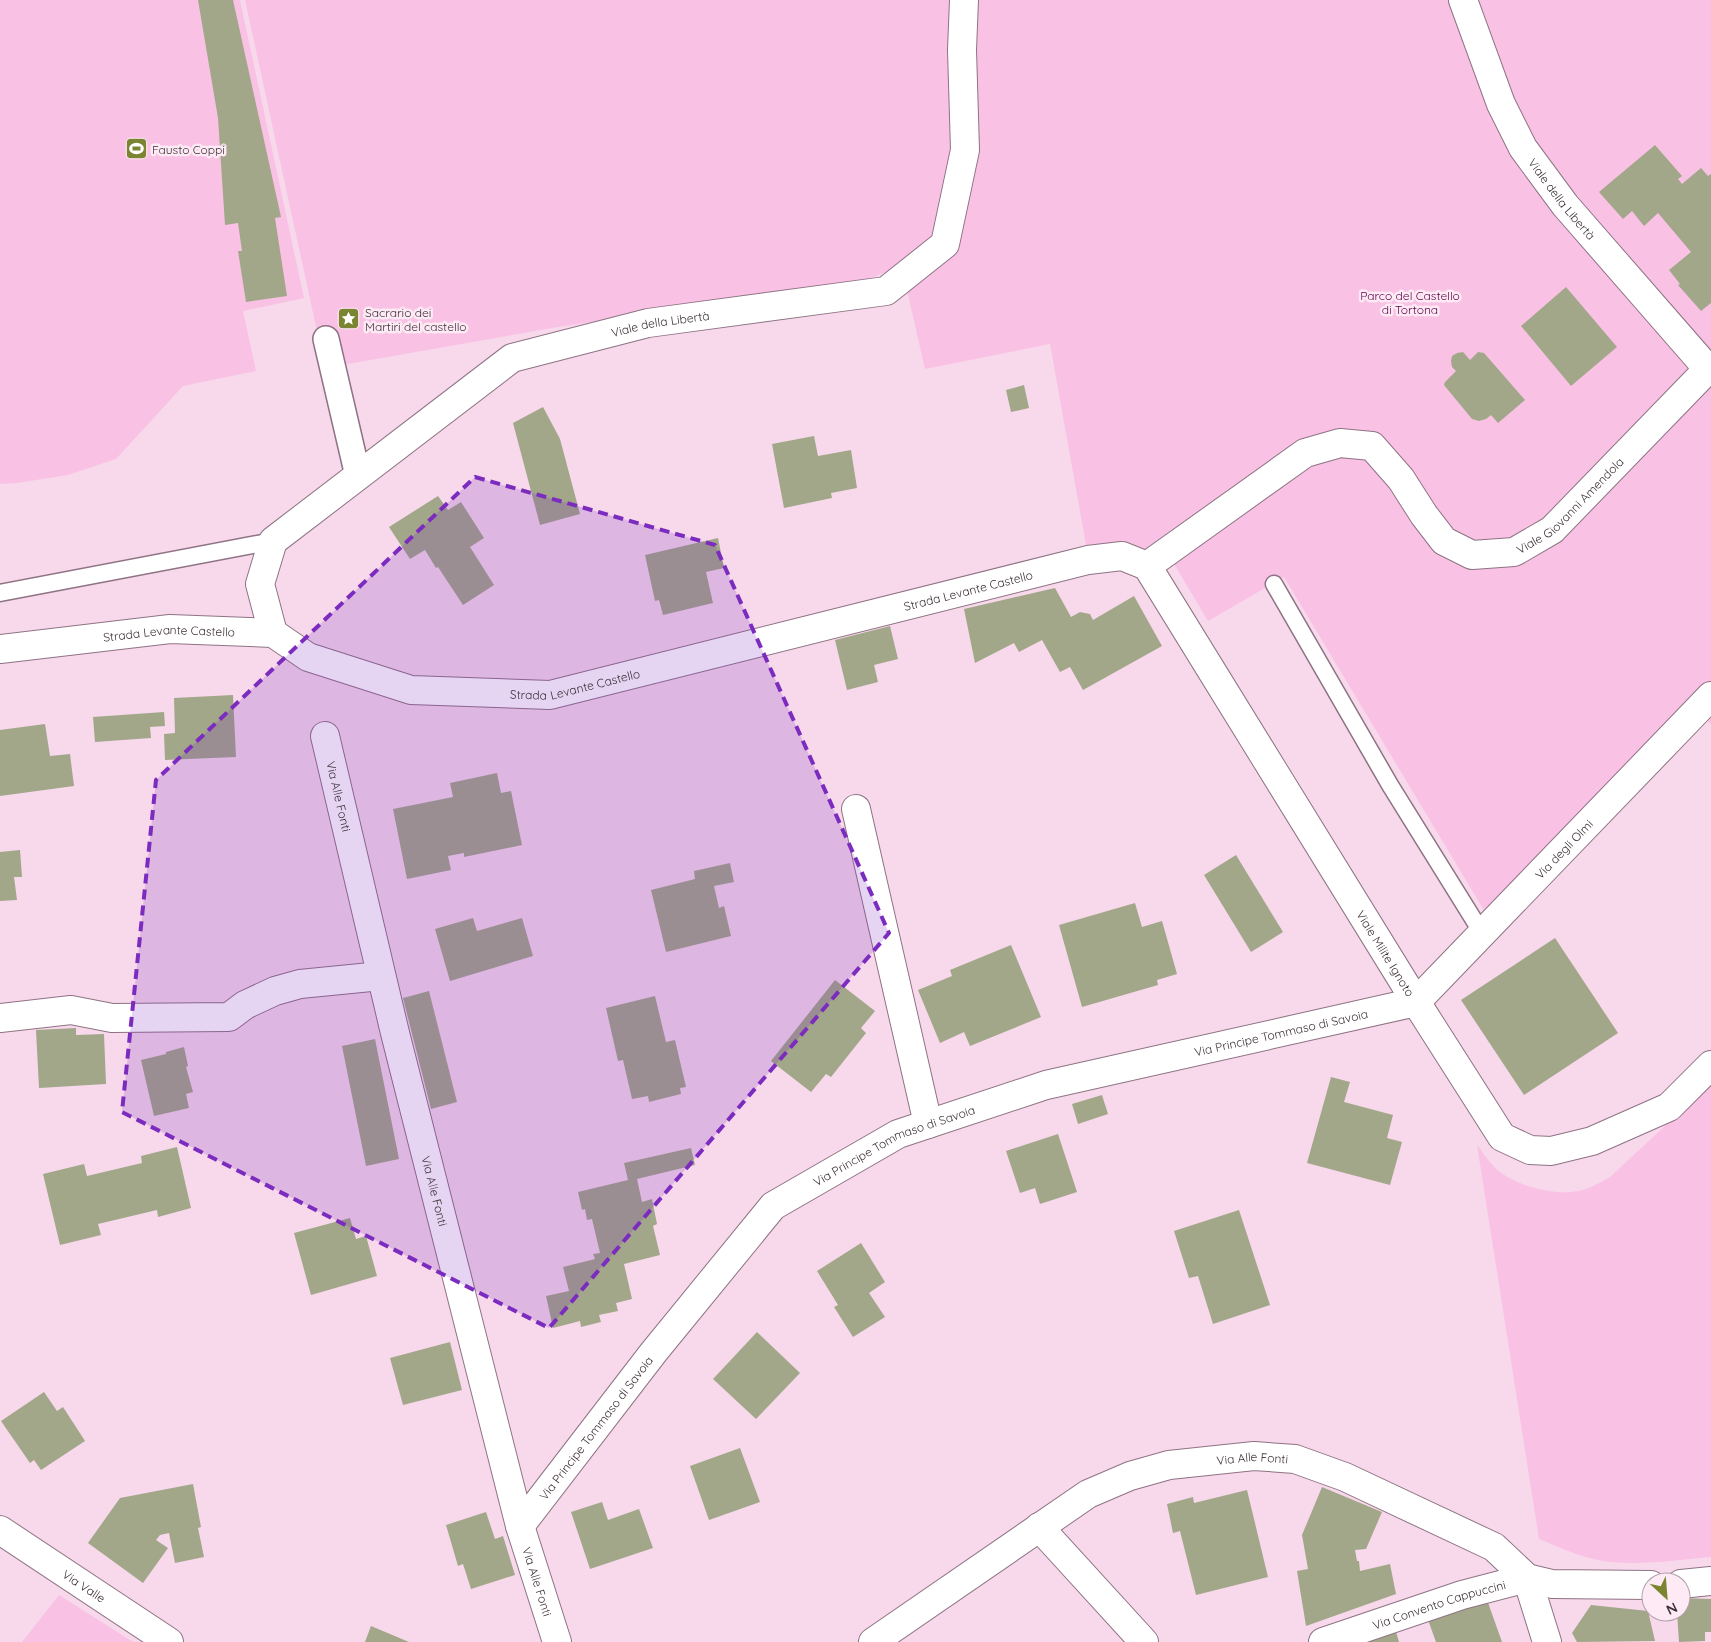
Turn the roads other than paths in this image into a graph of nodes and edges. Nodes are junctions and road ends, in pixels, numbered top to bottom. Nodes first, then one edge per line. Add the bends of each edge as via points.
1 (964, 0) edge
2 (1463, 0) edge
3 (326, 339) dead end
4 (1710, 367) edge
5 (358, 476) junction
6 (273, 541) junction
7 (1147, 566) junction
8 (1274, 584) dead end
9 (0, 593) edge
10 (274, 633) junction
11 (0, 649) edge
12 (1711, 696) edge
13 (326, 736) dead end
14 (856, 809) dead end
15 (1482, 933) junction
16 (381, 976) junction
17 (1416, 1002) junction
18 (0, 1018) edge
19 (1711, 1065) edge
20 (928, 1124) junction
21 (520, 1526) junction
22 (1039, 1527) junction
23 (0, 1530) edge
24 (1527, 1578) junction
25 (1711, 1581) edge
26 (1691, 1583) edge
27 (1641, 1586) edge
28 (169, 1642) edge
29 (557, 1642) edge
30 (873, 1642) edge
31 (1144, 1642) edge
32 (1323, 1642) edge
33 (1548, 1642) edge

1 - 5 street, Viale della Libertà via 965,150 945,244 886,291 648,323 512,358
2 - 4 street, Viale della Libertà via 1501,104 1523,148 1565,205
3 - 5 street
4 - 7 street, Viale Giovanni Amendola via 1552,530 1514,552 1472,555 1444,541 1401,479 1372,446 1340,443 1305,453
5 - 6 street, Viale della Libertà
6 - 9 lane
6 - 10 street via 260,584
7 - 10 street, Strada Levante Castello via 1122,556 1088,560 550,695 412,690 308,657
7 - 17 street, Viale Milite Ignoto
8 - 15 lane via 1390,785
10 - 11 street, Strada Levante Castello via 170,629
12 - 15 street, Via degli Olmi
13 - 16 street, Via Alle Fonti
14 - 20 street
15 - 17 street, Via degli Olmi
16 - 18 street via 300,984 244,1005 229,1017 112,1018 71,1010
16 - 21 street, Via Alle Fonti
17 - 19 street, Viale Milite Ignoto via 1502,1136 1530,1150 1551,1151 1592,1141 1669,1107
17 - 20 street, Via Principe Tommaso di Savoia via 1046,1085
20 - 21 street, Via Principe Tommaso di Savoia via 898,1134 773,1206 653,1353
21 - 29 street, Via Alle Fonti
22 - 24 street, Via Alle Fonti via 1088,1494 1130,1476 1170,1465 1254,1456 1295,1459 1345,1476 1494,1547
22 - 30 street, Via Alle Fonti
22 - 31 street
23 - 28 street, Via Valle
24 - 27 street, Via Alle Fonti via 1552,1584
24 - 32 street, Via Convento Cappuccini via 1462,1594
24 - 33 street
25 - 26 street

